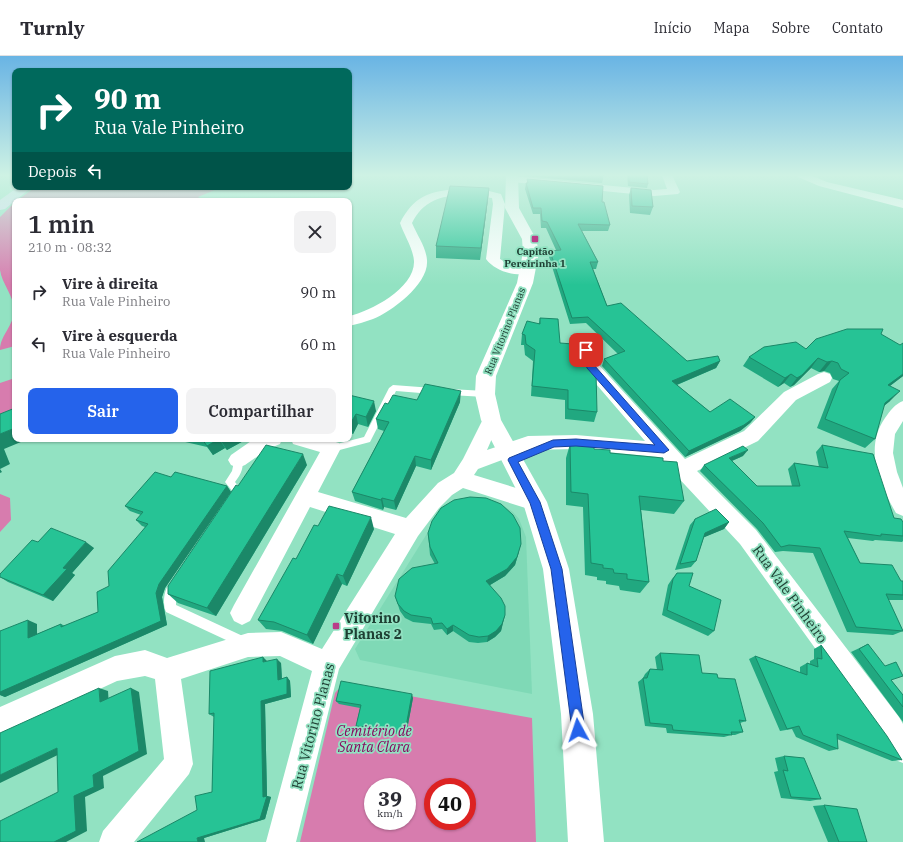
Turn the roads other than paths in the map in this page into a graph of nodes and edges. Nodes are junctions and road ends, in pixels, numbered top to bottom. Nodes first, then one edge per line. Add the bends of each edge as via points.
1 (410, 212) edge
2 (498, 212) edge
3 (514, 212) edge
4 (527, 270) junction
5 (352, 320) edge
6 (586, 350) dead end
7 (824, 378) dead end
8 (485, 394) junction
9 (903, 408) edge
10 (491, 420) junction
11 (266, 442) edge
12 (311, 442) edge
13 (332, 448) junction
14 (664, 450) junction
15 (510, 455) junction
16 (238, 460) joint
17 (683, 469) junction
18 (466, 471) junction
19 (305, 497) junction
20 (535, 502) junction
21 (229, 505) edge
22 (903, 507) edge
23 (410, 529) junction
24 (182, 574) edge
25 (242, 613) dead end
26 (248, 645) junction
27 (327, 664) junction
28 (167, 671) junction
29 (0, 721) edge
30 (903, 749) edge
31 (114, 842) edge
32 (281, 842) edge
33 (586, 842) edge

1 - 5 street via 406,223 418,251 420,266 412,283 370,316
2 - 4 street via 493,259 496,264 503,267
3 - 4 street, Rua Vitorino Planas via 529,239 531,252
4 - 8 street, Rua Vitorino Planas via 525,283 486,376
6 - 14 street, Rua Vale Pinheiro via 590,366
7 - 17 street via 790,396 751,436
8 - 10 street, Rua Vitorino Planas
8 - 13 lane via 393,388 367,440
9 - 22 street via 886,433 884,459 893,491
10 - 15 street, Rua Vitorino Planas
10 - 18 street
11 - 16 street
12 - 13 street
13 - 19 street
14 - 15 street via 576,442 553,443
14 - 17 street, Rua Vale Pinheiro
15 - 18 street, Rua Vitorino Planas
15 - 20 street, Rua Vitorino Planas
16 - 21 lane via 236,472 230,482 238,492
17 - 30 street, Rua Vale Pinheiro via 748,537
18 - 20 street
18 - 23 street, Rua Vitorino Planas via 432,502
19 - 23 street
19 - 25 street
20 - 33 street, Rua Vitorino Planas via 556,569 577,714
23 - 27 street, Rua Vitorino Planas
24 - 26 lane via 170,593 170,608
26 - 27 street via 281,644
26 - 28 street
27 - 32 street, Rua Vitorino Planas
28 - 29 street via 145,663 115,669
28 - 31 street via 179,764

